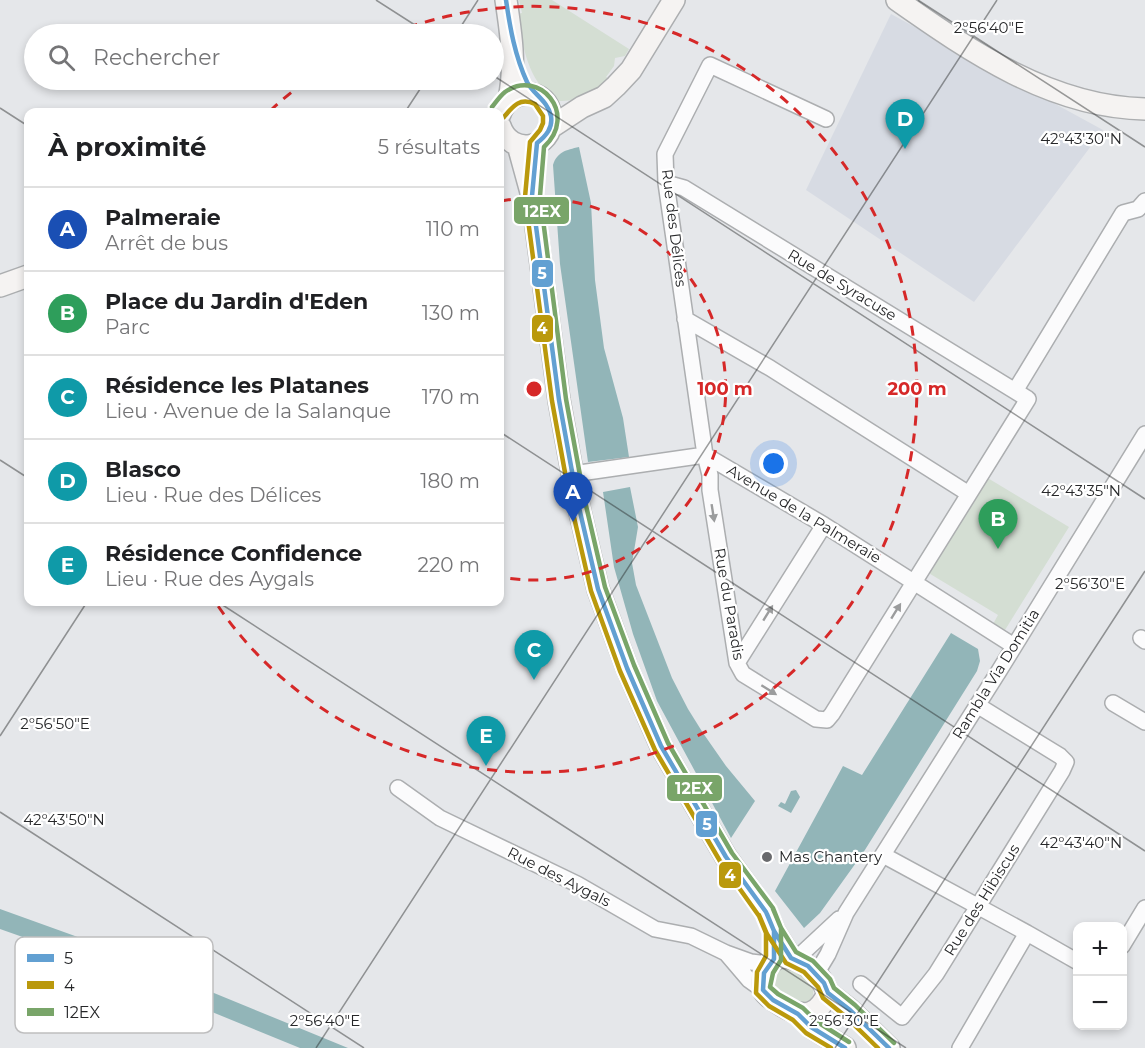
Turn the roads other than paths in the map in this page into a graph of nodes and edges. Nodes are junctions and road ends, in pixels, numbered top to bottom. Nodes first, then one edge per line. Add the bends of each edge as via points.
1 (506, 0) edge
2 (674, 0) edge
3 (897, 0) edge
4 (1145, 109) edge
5 (826, 119) dead end
6 (516, 121) edge
7 (666, 183) junction
8 (1145, 201) edge
9 (24, 277) edge
10 (0, 286) edge
11 (685, 319) junction
12 (1015, 391) junction
13 (1145, 434) edge
14 (705, 456) junction
15 (573, 474) junction
16 (969, 494) junction
17 (824, 525) junction
18 (914, 582) junction
19 (1014, 646) junction
20 (737, 663) junction
21 (1113, 703) dead end
22 (977, 705) junction
23 (1145, 722) edge
24 (398, 788) dead end
25 (883, 855) junction
26 (978, 906) junction
27 (1145, 908) edge
28 (846, 913) junction
29 (1027, 933) junction
30 (1127, 938) edge
31 (726, 953) junction
32 (782, 960) junction
33 (1073, 960) edge
34 (816, 974) junction
35 (861, 984) dead end
36 (763, 990) junction
37 (828, 993) junction
38 (798, 1014) junction
39 (880, 1045) edge
40 (845, 1048) edge
41 (960, 1048) edge

1 - 6 street via 513,43 527,83
2 - 6 street via 631,70 604,97 582,107
3 - 4 street via 945,34 1027,81 1101,104
5 - 7 street, Rue des Délices via 710,65 665,154
6 - 15 street via 532,196 559,400
7 - 11 street, Rue des Délices
7 - 12 street, Rue de Syracuse via 684,188
8 - 12 street via 1138,209 1123,213
9 - 10 street
11 - 14 street, Rue des Délices
11 - 16 street
12 - 16 street via 1028,399
13 - 19 street, Rambla Via Domitia
14 - 15 street
14 - 17 street, Avenue de la Palmeraie
14 -> 20 street, Rue du Paradis
15 - 32 street via 598,589 627,668 661,746 716,841 766,912
16 - 18 street
17 - 18 street, Avenue de la Palmeraie
20 -> 17 street
18 - 19 street, Avenue de la Palmeraie
20 -> 18 street, Rue du Paradis via 743,674 816,719 827,720
19 - 22 street, Rambla Via Domitia
21 - 23 street
22 - 25 street, Rambla Via Domitia
22 - 26 street, Rue des Hibiscus via 1066,762
24 - 31 street, Rue des Aygals via 440,818 577,884 655,929 691,936
25 - 26 street
25 - 28 street, Rambla Via Domitia
26 - 29 street
26 - 35 street, Rue des Hibiscus via 936,974 902,1017
27 - 30 street
28 - 32 street, Rambla Via Domitia
28 - 34 street, Rambla Via Domitia
29 - 33 street
29 - 41 street
31 - 32 street, Rue des Aygals via 751,962
31 - 36 street, Rue des Aygals via 748,980
32 - 34 street
32 - 36 street via 762,981
34 - 37 street
36 - 38 street
37 - 38 street via 817,1010
37 - 39 street via 850,1010
38 - 40 street

